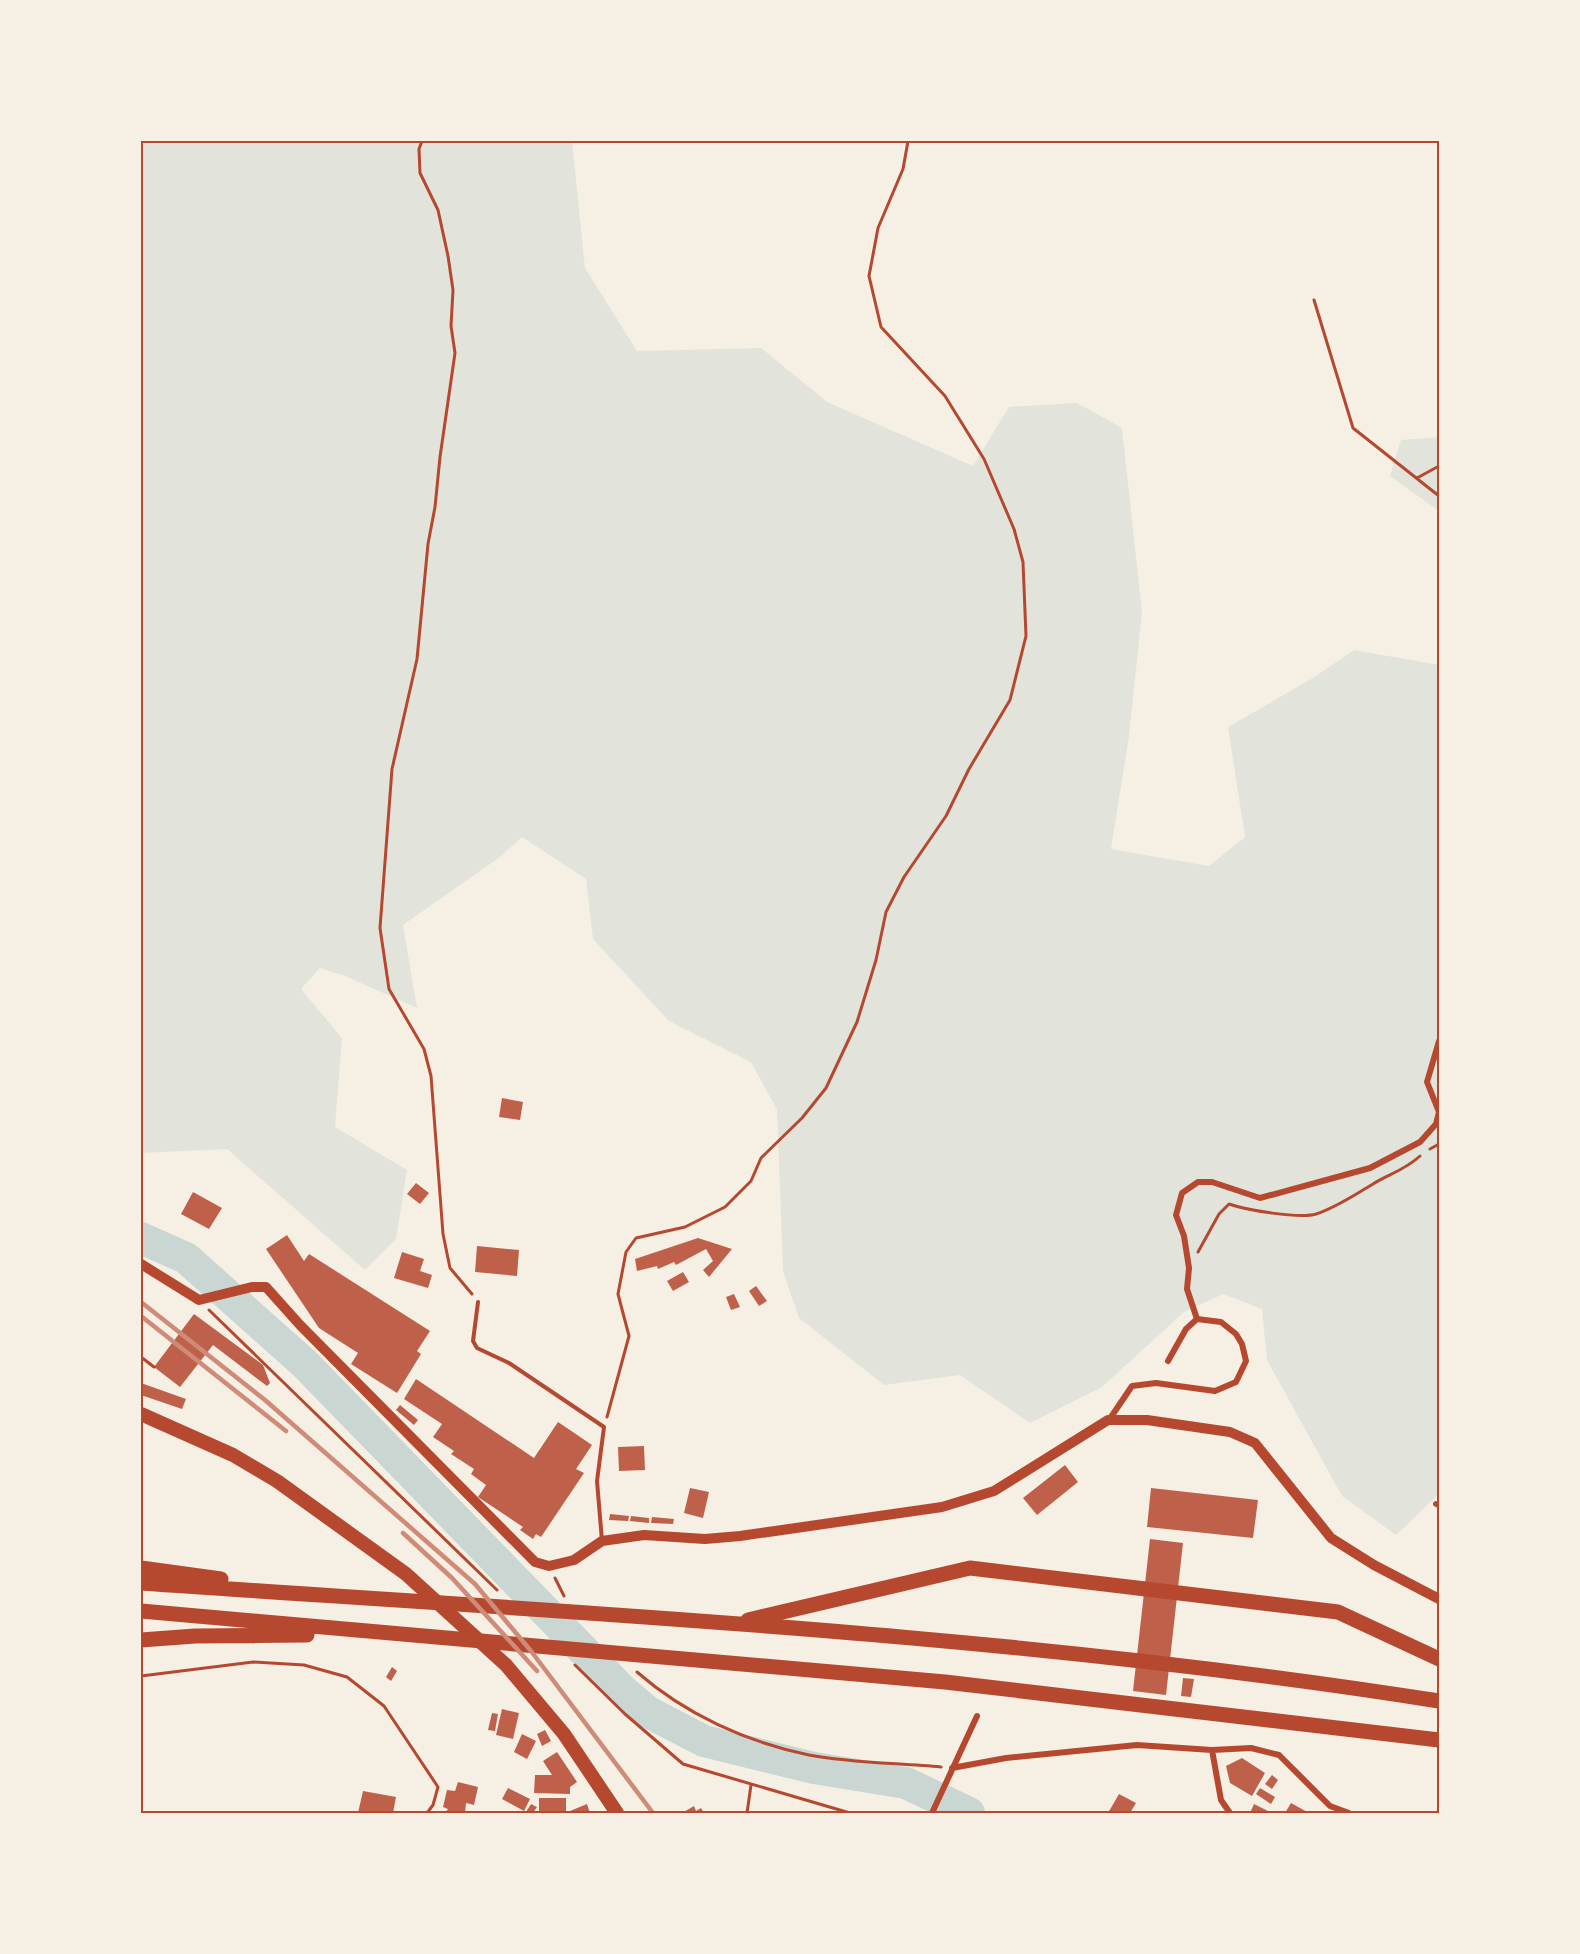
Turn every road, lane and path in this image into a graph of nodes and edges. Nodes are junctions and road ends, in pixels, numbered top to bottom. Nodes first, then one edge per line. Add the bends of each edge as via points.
1 (422, 141) edge
2 (908, 141) edge
3 (1314, 300) dead end
4 (1439, 466) edge
5 (1417, 478) junction
6 (1439, 495) edge
7 (1439, 1041) edge
8 (1439, 1144) edge
9 (141, 1264) edge
10 (1189, 1268) junction
11 (199, 1300) junction
12 (478, 1302) joint
13 (1197, 1319) junction
14 (141, 1358) edge
15 (1168, 1360) dead end
16 (154, 1368) dead end
17 (141, 1414) edge
18 (1108, 1420) junction
19 (604, 1427) junction
20 (602, 1541) junction
21 (549, 1566) junction
22 (141, 1568) edge
23 (141, 1583) edge
24 (499, 1592) dead end
25 (1439, 1599) edge
26 (385, 1600) junction
27 (570, 1603) dead end
28 (141, 1611) edge
29 (734, 1623) junction
30 (421, 1636) junction
31 (141, 1640) edge
32 (1439, 1659) edge
33 (575, 1665) dead end
34 (637, 1671) dead end
35 (141, 1676) edge
36 (1439, 1701) edge
37 (977, 1716) dead end
38 (1439, 1740) edge
39 (1212, 1750) junction
40 (952, 1768) junction
41 (751, 1784) junction
42 (427, 1813) edge
43 (617, 1813) edge
44 (747, 1813) edge
45 (850, 1813) edge
46 (932, 1813) edge
47 (1230, 1813) edge
48 (1349, 1813) edge

1 - 12 path via 420,173 438,210 448,256 455,354 428,544 417,659 392,769 380,928 389,989 424,1049 430,1076 443,1234 450,1268
2 - 19 path via 903,169 878,228 869,276 881,327 945,396 984,459 1014,529 1023,562 1026,636 1010,700 946,816 904,877 886,912 857,1022 826,1088 761,1158 751,1181 725,1207 685,1227 636,1238 626,1252 618,1294 629,1336
3 - 5 path via 1353,428
4 - 5 path
5 - 6 path
7 - 10 street via 1427,1082 1438,1112 1436,1124 1420,1142 1370,1168 1260,1198 1212,1182 1198,1182 1182,1193 1176,1215
8 - 10 path via 1407,1168 1313,1215 1246,1210 1229,1204 1219,1214
9 - 11 street
10 - 13 street via 1187,1289
11 - 21 street via 266,1287 535,1562
11 - 24 path
12 - 19 lane via 472,1341 477,1348 509,1363
13 - 15 street via 1186,1329
13 - 18 street via 1221,1322 1236,1334 1246,1361 1236,1382 1215,1391 1156,1383 1132,1386
14 - 16 path
17 - 43 highway via 233,1455 277,1481 406,1574 506,1665 564,1734
18 - 20 street via 994,1491 942,1507 740,1536 705,1539 644,1535
18 - 25 street via 1147,1420 1230,1432 1255,1443 1331,1538
19 - 20 lane via 597,1482
20 - 21 street via 574,1560
21 - 27 path
22 - 26 highway
23 - 26 highway
26 - 29 highway
28 - 30 highway
29 - 32 highway via 970,1568 1338,1612
29 - 36 highway via 1154,1662
30 - 31 highway via 275,1634
30 - 38 highway via 945,1682
33 - 41 path via 683,1764
34 - 40 path via 655,1687 730,1731 809,1755
35 - 42 path via 253,1662 304,1665 347,1677 384,1706 438,1787
37 - 40 street
39 - 40 street via 1137,1745 1006,1758
39 - 47 street via 1221,1800
39 - 48 street via 1251,1748 1279,1755 1329,1806
40 - 46 street
41 - 44 path
41 - 45 path

